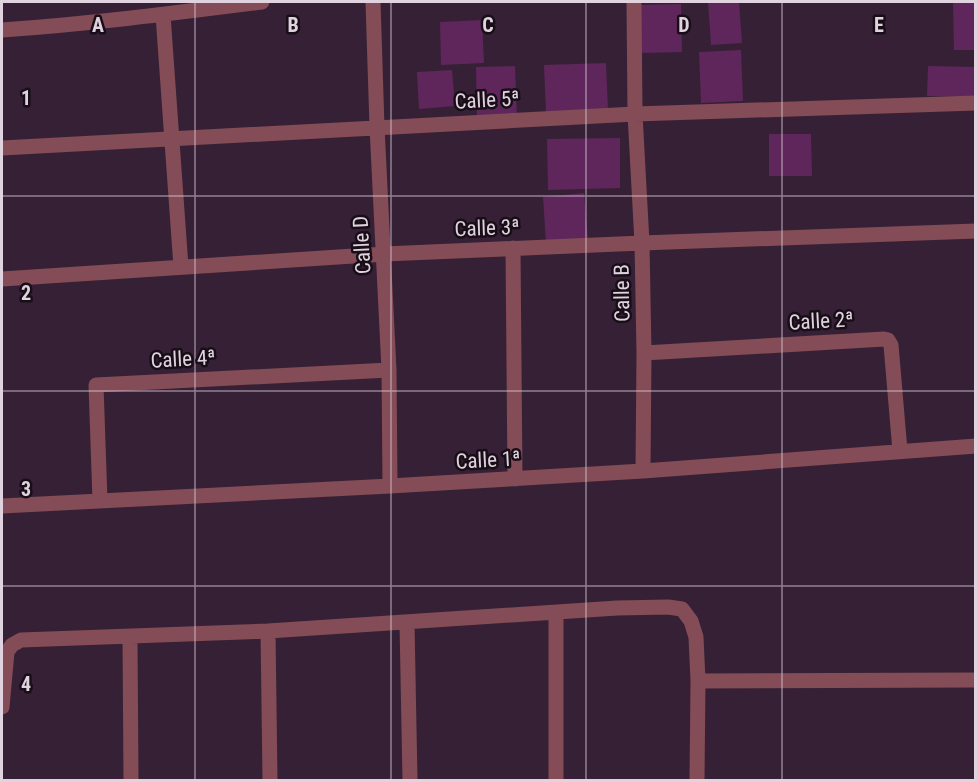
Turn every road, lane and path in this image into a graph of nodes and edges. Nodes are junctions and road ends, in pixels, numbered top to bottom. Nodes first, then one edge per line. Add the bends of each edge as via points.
1 (262, 2) edge
2 (373, 2) edge
3 (634, 2) edge
4 (163, 15) junction
5 (2, 30) edge
6 (975, 104) edge
7 (635, 114) junction
8 (377, 127) junction
9 (173, 138) junction
10 (2, 148) edge
11 (975, 231) edge
12 (642, 243) junction
13 (513, 248) junction
14 (384, 254) junction
15 (181, 267) junction
16 (2, 279) edge
17 (644, 353) junction
18 (389, 370) junction
19 (975, 446) edge
20 (900, 451) junction
21 (643, 471) junction
22 (515, 479) junction
23 (390, 486) junction
24 (100, 501) junction
25 (2, 506) edge
26 (555, 613) junction
27 (407, 623) junction
28 (268, 631) junction
29 (130, 637) junction
30 (975, 680) edge
31 (698, 681) junction
32 (2, 707) edge
33 (131, 780) edge
34 (270, 780) edge
35 (410, 780) edge
36 (556, 780) edge
37 (698, 780) edge

1 - 4 street
2 - 8 street, Calle D
3 - 7 street, Calle B
4 - 5 street
4 - 9 street
6 - 7 street, Calle 5ª
7 - 8 street, Calle 5ª
7 - 12 street, Calle B
8 - 9 street, Calle 5ª
8 - 14 street, Calle D
9 - 10 street, Calle 5ª
9 - 15 street
11 - 12 street, Calle 3ª
12 - 13 street, Calle 3ª
12 - 17 street, Calle B
13 - 14 street, Calle 3ª
13 - 22 street
14 - 15 street, Calle 3ª
14 - 18 street, Calle D
15 - 16 street, Calle 3ª
17 - 20 street, Calle 2ª via 888,340
17 - 21 street, Calle B
18 - 23 street, Calle D
18 - 24 street, Calle 4ª via 96,385
19 - 20 street, Calle 1ª
20 - 21 street, Calle 1ª
21 - 22 street, Calle 1ª
22 - 23 street, Calle 1ª
23 - 24 street, Calle 1ª
24 - 25 street, Calle 1ª
26 - 27 street
26 - 31 street via 617,608 682,609 696,637
26 - 36 street
27 - 28 street
27 - 35 street
28 - 29 street
28 - 34 street
29 - 32 street via 21,640 7,652
29 - 33 street
30 - 31 street
31 - 37 street

